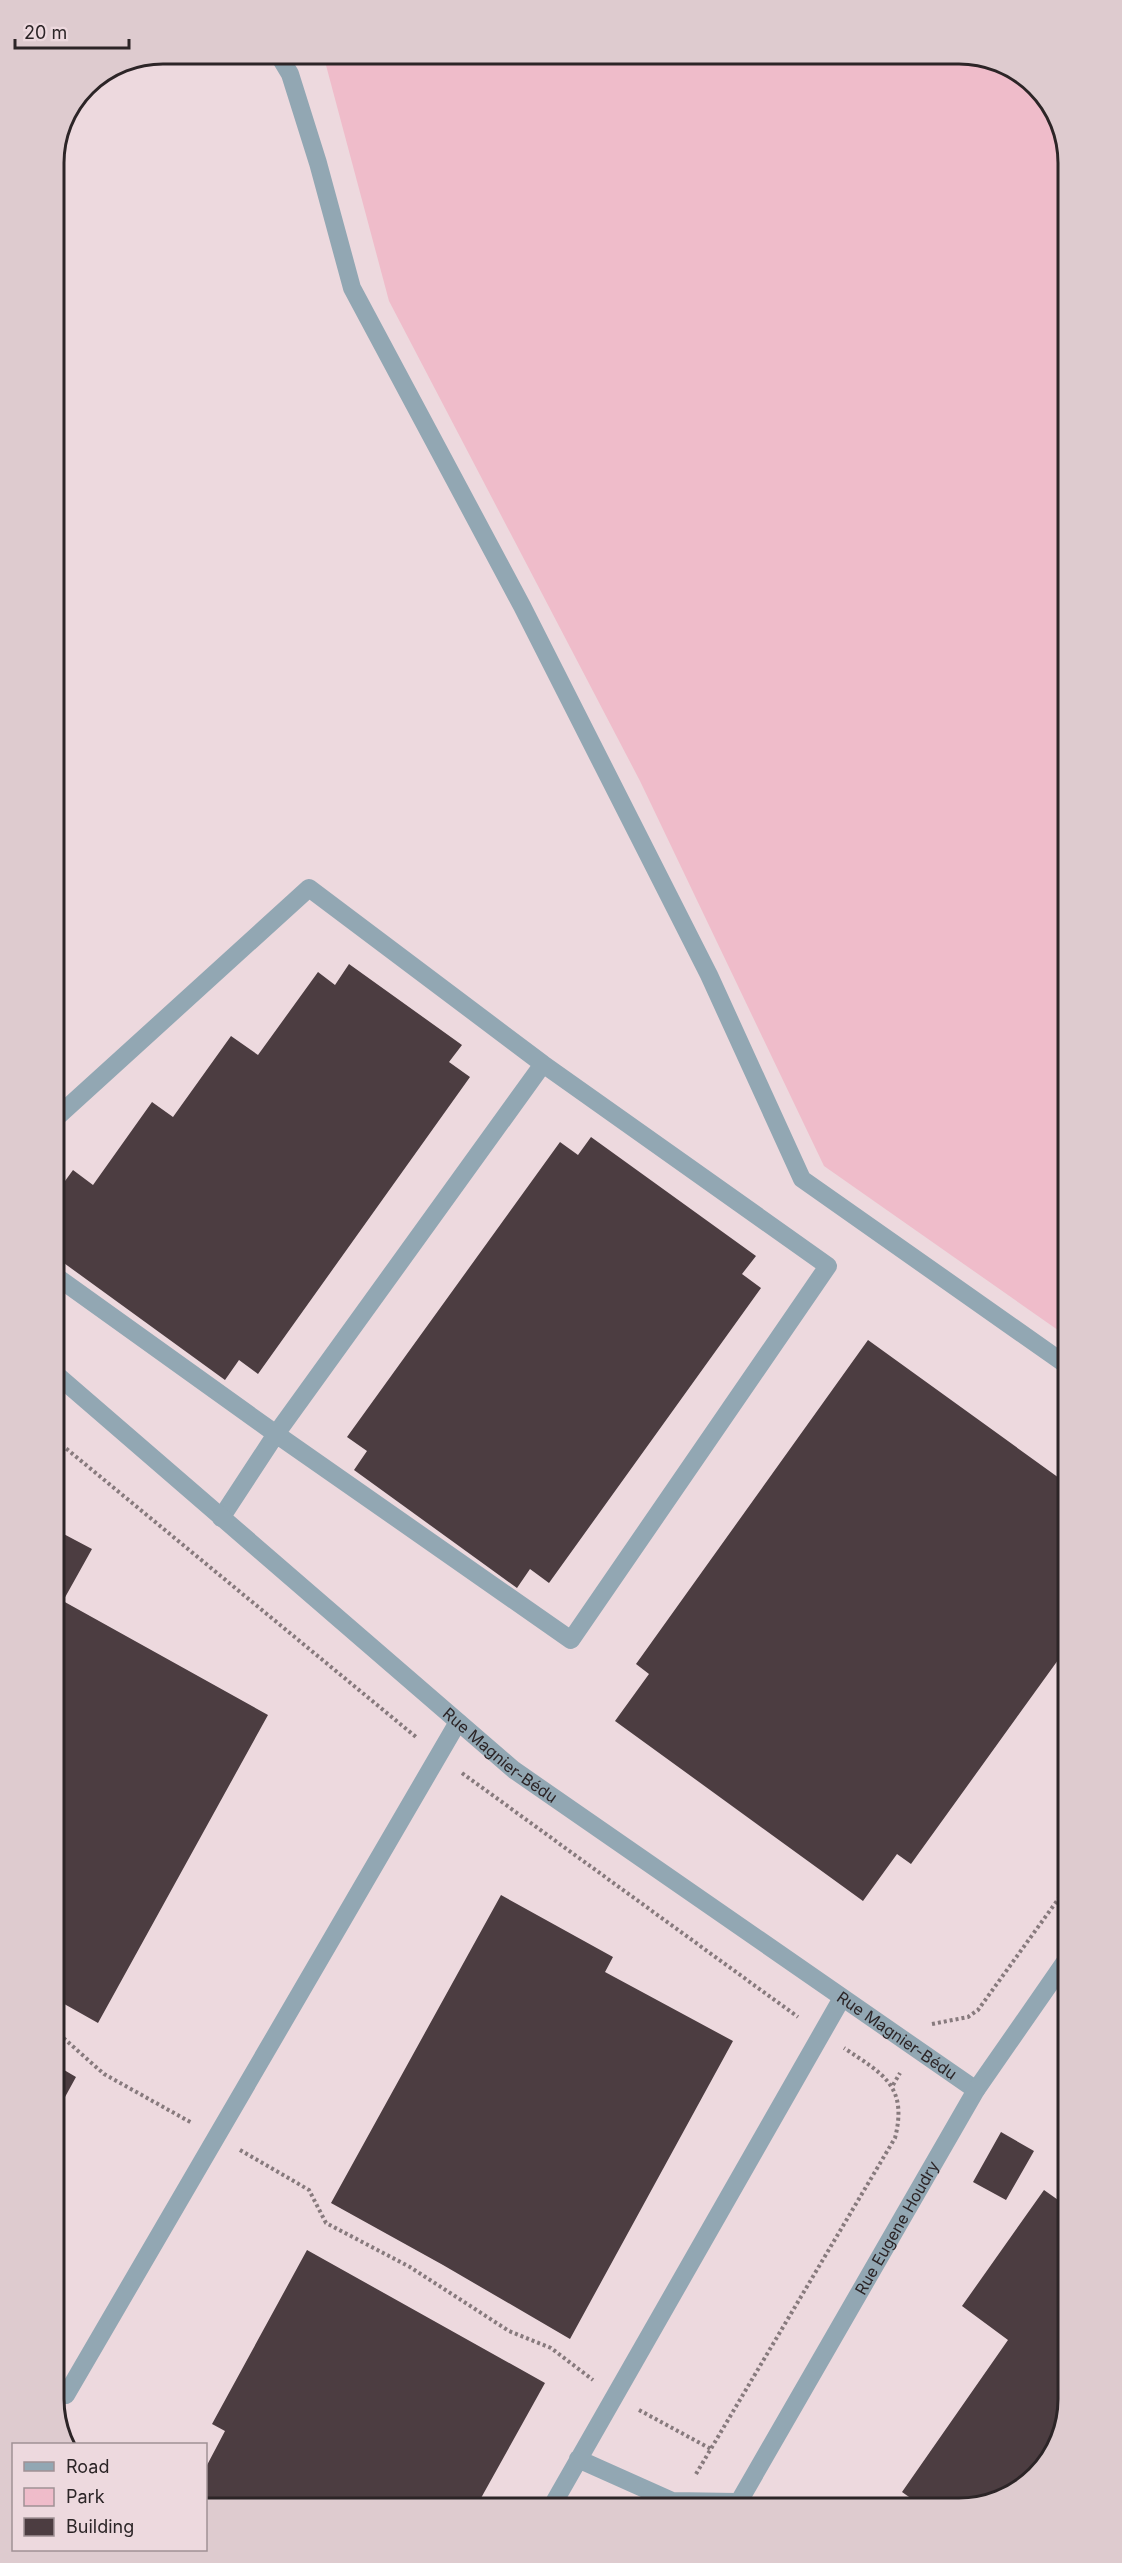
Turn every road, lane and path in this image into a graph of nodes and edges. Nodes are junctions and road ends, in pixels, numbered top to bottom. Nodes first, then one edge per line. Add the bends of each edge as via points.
1 (284, 64) edge
2 (543, 1064) junction
3 (65, 1110) edge
4 (64, 1282) edge
5 (1058, 1359) edge
6 (64, 1382) edge
7 (276, 1434) junction
8 (64, 1447) edge
9 (221, 1518) junction
10 (458, 1722) junction
11 (438, 1756) junction
12 (1058, 1899) edge
13 (1058, 1972) edge
14 (842, 1998) junction
15 (821, 2033) junction
16 (64, 2039) edge
17 (915, 2048) junction
18 (893, 2085) junction
19 (976, 2090) junction
20 (217, 2137) junction
21 (66, 2395) dead end
22 (615, 2396) junction
23 (711, 2449) junction
24 (578, 2459) junction
25 (556, 2498) edge
26 (665, 2498) edge
27 (675, 2498) edge
28 (741, 2498) edge

1 - 5 street via 318,163 352,288 517,596 709,975 802,1179
2 - 3 street via 309,888
2 - 7 street
2 - 7 street via 828,1266 570,1640
4 - 7 street
6 - 9 street, Rue Magnier-Bédu
7 - 9 street
8 - 11 path
9 - 10 street, Rue Magnier-Bédu
10 - 11 street
10 - 14 street, Rue Magnier-Bédu via 514,1770
11 - 15 path
11 - 20 street
12 - 17 path via 978,2010 968,2017 930,2024
13 - 19 street, Rue Eugene Houdry
14 - 15 street
14 - 17 street, Rue Magnier-Bédu
15 - 18 path
15 - 22 street
16 - 20 path via 104,2074
17 - 18 path
17 - 19 street, Rue Magnier-Bédu
18 - 23 path via 899,2123 895,2138
19 - 28 street, Rue Eugene Houdry
20 - 21 street
20 - 22 path via 309,2190 326,2223 410,2267 509,2331 550,2348
22 - 23 path
22 - 24 street
23 - 27 path
24 - 25 street
24 - 26 street

